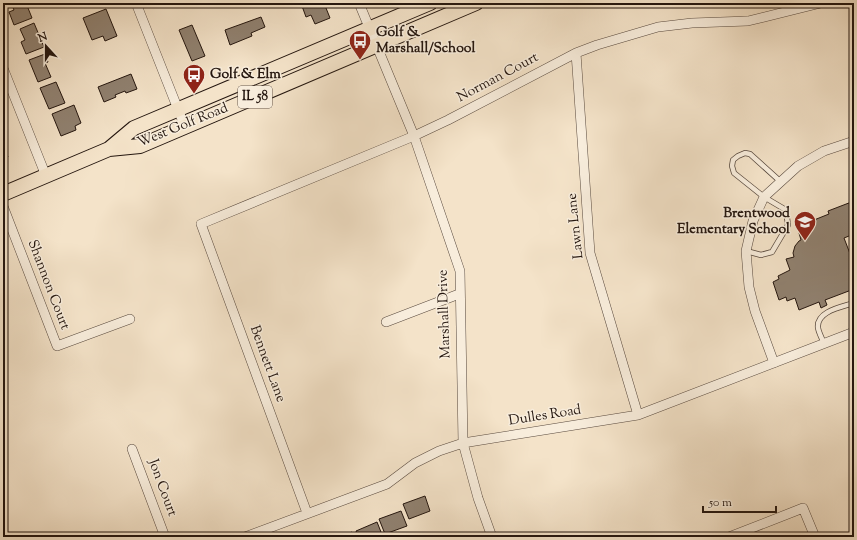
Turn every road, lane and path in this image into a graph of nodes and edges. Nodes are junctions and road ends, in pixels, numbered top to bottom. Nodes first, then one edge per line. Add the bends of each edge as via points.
1 (136, 3) edge
2 (359, 3) edge
3 (430, 3) edge
4 (476, 3) edge
5 (821, 3) edge
6 (369, 29) junction
7 (376, 45) junction
8 (576, 53) junction
9 (3, 68) edge
10 (178, 110) junction
11 (185, 127) junction
12 (414, 136) junction
13 (854, 141) edge
14 (109, 149) junction
15 (46, 176) junction
16 (781, 183) junction
17 (3, 194) edge
18 (764, 197) junction
19 (3, 206) edge
20 (201, 224) joint
21 (746, 252) junction
22 (459, 294) junction
23 (854, 303) edge
24 (130, 319) dead end
25 (386, 322) dead end
26 (854, 332) edge
27 (824, 344) junction
28 (774, 363) junction
29 (638, 415) junction
30 (463, 443) junction
31 (132, 449) dead end
32 (307, 513) junction
33 (165, 537) edge
34 (245, 537) edge
35 (492, 537) edge
36 (730, 537) edge
37 (815, 537) edge

1 - 10 street
2 - 6 street, Marshall Drive
3 - 6 main road, West Golf Road / IL 58
4 - 7 main road, West Golf Road / IL 58
5 - 8 street, Norman Court via 748,21 658,27
6 - 7 street, Marshall Drive
6 - 10 main road, West Golf Road / IL 58
7 - 11 main road, West Golf Road / IL 58
7 - 12 street, Marshall Drive
8 - 12 street, Norman Court
8 - 29 street, Lawn Lane via 590,253
9 - 15 street
10 - 11 street
10 - 14 main road, West Golf Road / IL 58 via 134,128
11 - 14 main road, West Golf Road / IL 58 via 140,146
12 - 20 street, Norman Court
12 - 22 street, Marshall Drive via 460,271
13 - 16 street via 824,151 798,166
14 - 15 main road, West Golf Road / IL 58
15 - 17 main road, West Golf Road / IL 58
16 - 18 street
16 - 18 lane via 750,154 744,153 733,160 734,173
18 - 21 street via 753,221
18 - 21 lane via 786,210 788,225 772,252 761,255
19 - 24 street, Shannon Court via 57,346
20 - 32 street, Bennett Lane
21 - 28 street via 749,287 755,311
22 - 25 street
22 - 30 street, Marshall Drive
23 - 27 lane via 826,313 821,318 818,329
26 - 27 street, Dulles Road
27 - 28 street, Dulles Road
28 - 29 street, Dulles Road
29 - 30 street, Dulles Road
30 - 32 street, Dulles Road via 415,463 387,484
30 - 35 street, Marshall Drive
31 - 33 street, Jon Court
32 - 34 street, Dulles Road
36 - 37 street via 803,508

